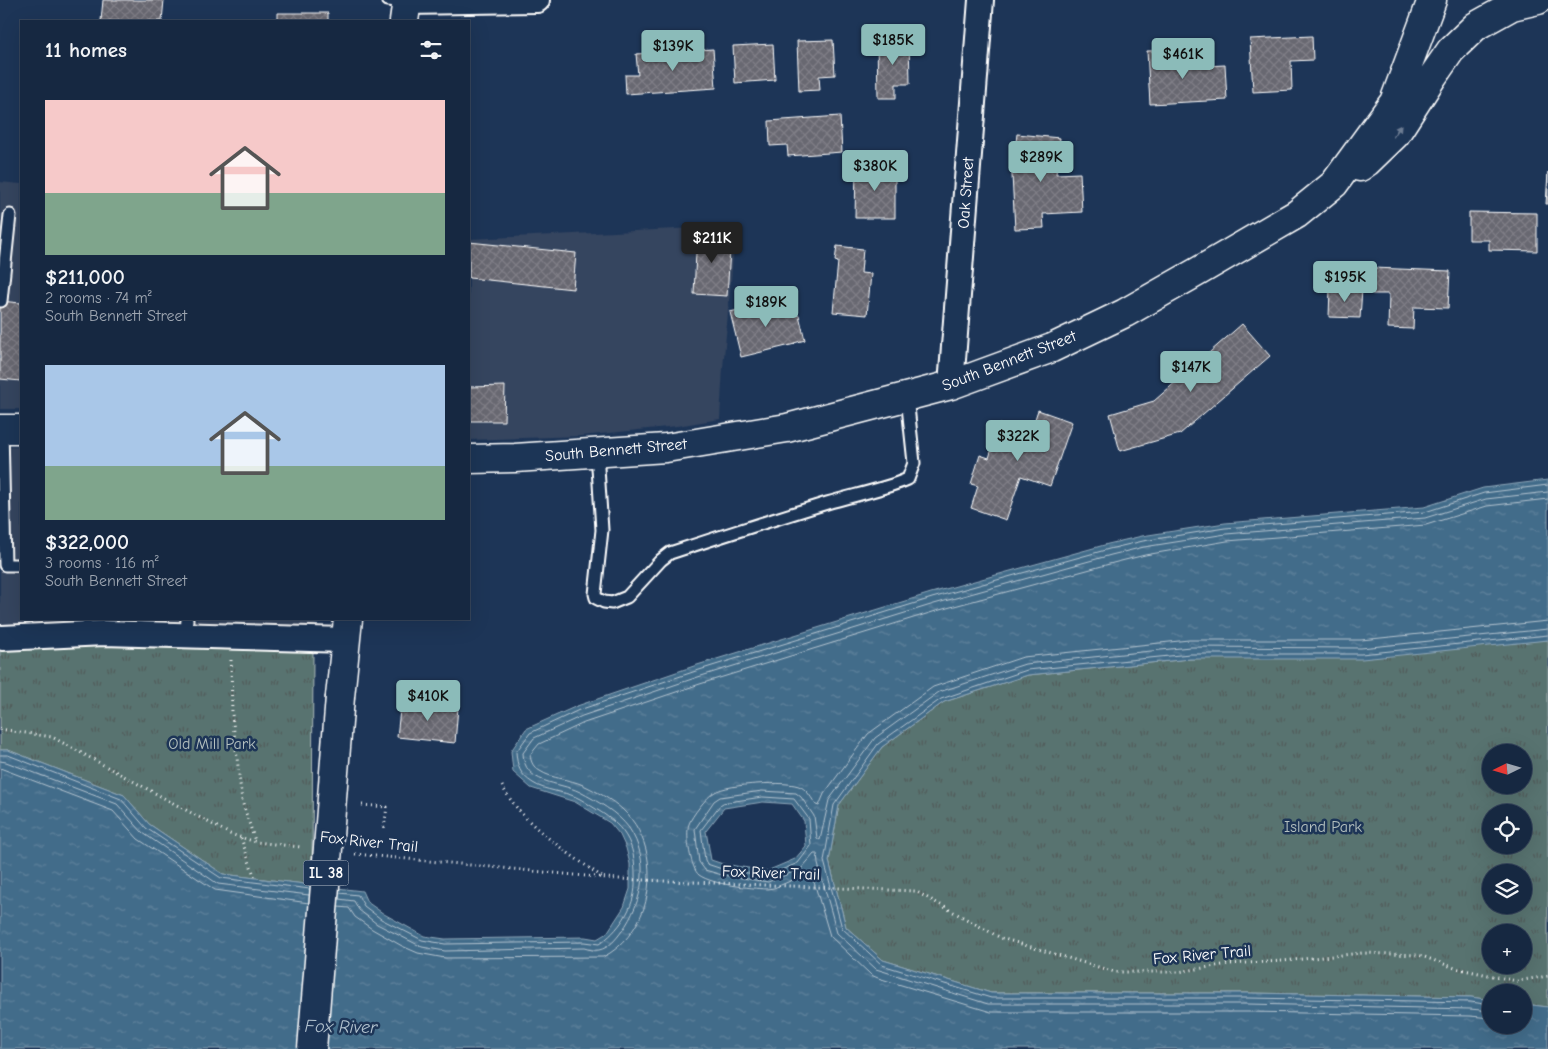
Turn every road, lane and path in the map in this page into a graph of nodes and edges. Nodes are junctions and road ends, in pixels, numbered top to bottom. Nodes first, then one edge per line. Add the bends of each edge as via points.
1 (511, 0) edge
2 (537, 0) edge
3 (981, 0) edge
4 (1432, 0) edge
5 (1538, 0) edge
6 (401, 6) edge
7 (1334, 184) junction
8 (10, 215) dead end
9 (2, 301) dead end
10 (951, 385) junction
11 (907, 397) junction
12 (8, 429) edge
13 (597, 452) junction
14 (470, 459) edge
15 (20, 565) edge
16 (104, 626) edge
17 (187, 627) edge
18 (347, 629) edge
19 (1, 638) edge
20 (231, 652) dead end
21 (0, 729) edge
22 (502, 786) dead end
23 (362, 805) dead end
24 (384, 828) dead end
25 (241, 837) junction
26 (256, 842) junction
27 (304, 848) dead end
28 (348, 853) dead end
29 (255, 878) dead end
30 (603, 878) junction
31 (1548, 976) edge
32 (312, 1049) edge

1 - 2 street
1 - 6 street
3 - 10 street, Oak Street
4 - 7 main road, South Bennett Street via 1394,102
7 -> 5 main road via 1368,162 1395,135 1451,50 1476,26 1512,6
7 - 10 main road, South Bennett Street via 1297,214 1124,313 1052,348
8 - 9 lane
10 - 11 main road, South Bennett Street
11 - 13 main road, South Bennett Street via 787,428 666,448
11 - 13 lane via 914,464 908,479 670,553 627,597 612,603 596,598 595,594 602,530
12 - 15 lane via 5,565
13 - 14 main road, South Bennett Street
16 - 17 street
16 - 19 street
17 - 18 street
18 - 32 main road, IL 38, bridge
20 - 26 path via 232,714 242,801
21 - 25 path, Fox River Trail via 52,737
22 - 30 path via 531,824
23 - 24 path via 387,807
25 - 26 path, Fox River Trail
25 - 29 path
26 - 27 path, Fox River Trail
28 - 30 path, Fox River Trail
30 - 31 path, Fox River Trail via 915,891 1001,938 1115,972 1178,972 1229,964 1362,953 1419,955 1455,968 1517,981

